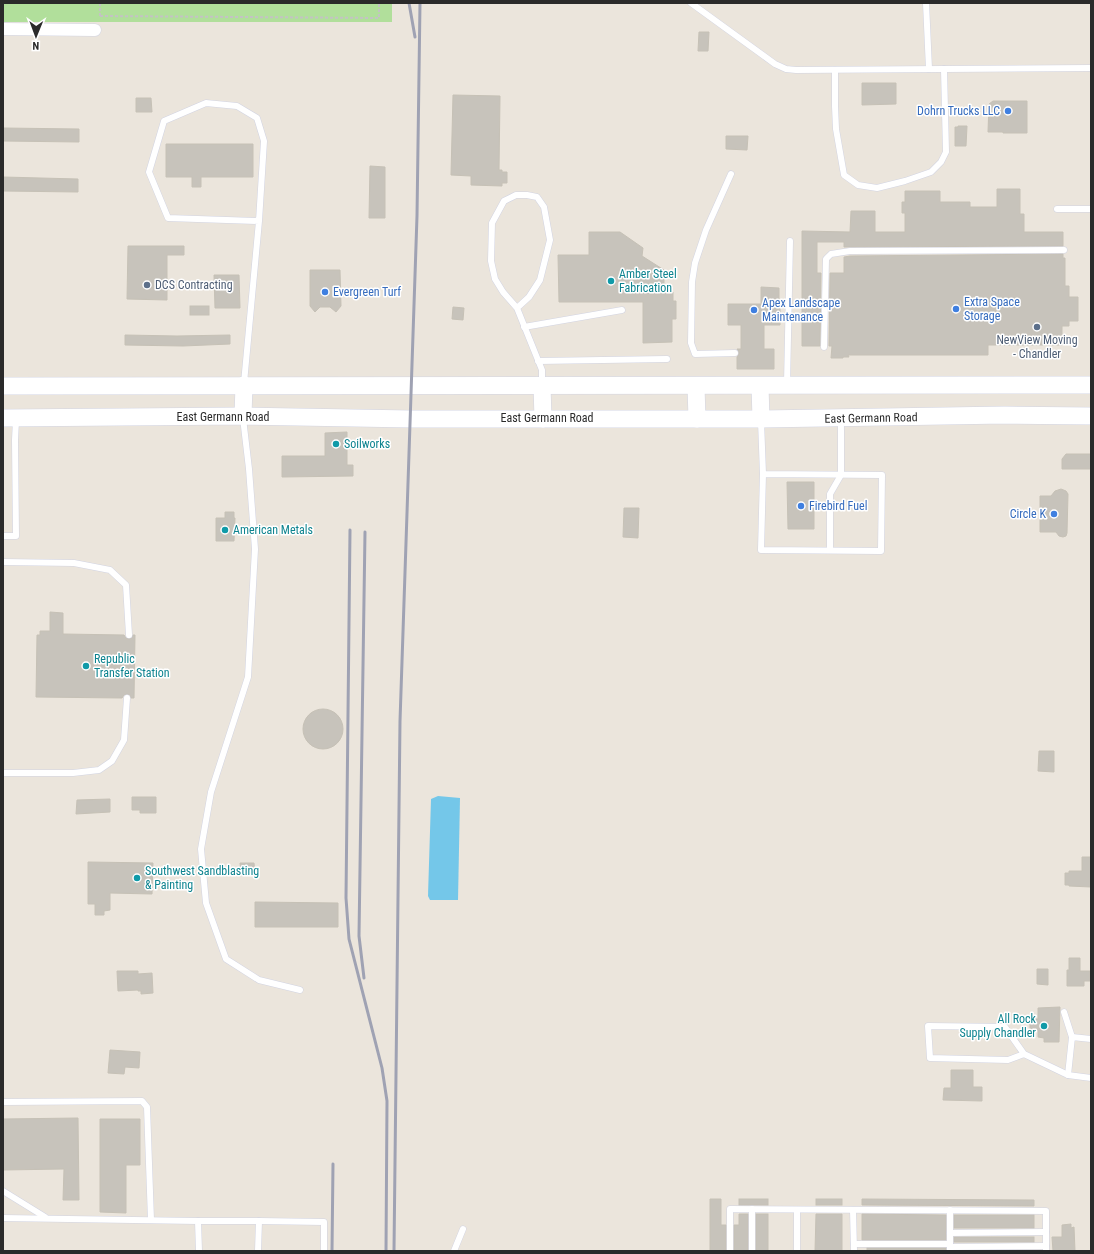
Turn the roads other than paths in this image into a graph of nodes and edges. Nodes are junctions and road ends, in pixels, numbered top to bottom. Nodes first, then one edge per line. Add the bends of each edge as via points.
1 (691, 3) edge
2 (926, 3) edge
3 (99, 22) road end
4 (3, 29) edge
5 (1091, 68) edge
6 (929, 69) junction
7 (944, 69) junction
8 (835, 70) junction
9 (731, 174) dead end
10 (1057, 209) dead end
11 (1091, 209) edge
12 (259, 221) junction
13 (790, 241) dead end
14 (1064, 250) dead end
15 (517, 308) junction
16 (622, 310) dead end
17 (524, 327) junction
18 (824, 347) dead end
19 (735, 353) dead end
20 (667, 358) dead end
21 (538, 361) junction
22 (244, 385) junction
23 (542, 385) junction
24 (1091, 385) edge
25 (3, 386) edge
26 (696, 386) junction
27 (760, 386) junction
28 (787, 386) junction
29 (243, 416) junction
30 (1091, 416) edge
31 (10, 418) edge
32 (543, 418) junction
33 (841, 418) junction
34 (697, 419) junction
35 (761, 419) junction
36 (763, 474) junction
37 (841, 475) junction
38 (3, 536) edge
39 (830, 550) junction
40 (3, 562) edge
41 (129, 635) dead end
42 (127, 698) dead end
43 (3, 773) edge
44 (300, 990) dead end
45 (1064, 1012) dead end
46 (1072, 1037) junction
47 (1091, 1039) edge
48 (1024, 1054) junction
49 (1068, 1075) junction
50 (1091, 1078) edge
51 (3, 1102) edge
52 (3, 1191) edge
53 (752, 1209) junction
54 (797, 1210) junction
55 (853, 1210) junction
56 (950, 1210) junction
57 (3, 1218) edge
58 (47, 1218) junction
59 (151, 1220) junction
60 (198, 1221) junction
61 (258, 1221) junction
62 (464, 1229) dead end
63 (1046, 1232) junction
64 (950, 1233) junction
65 (854, 1244) junction
66 (950, 1247) edge
67 (1046, 1248) edge
68 (199, 1251) edge
69 (258, 1251) edge
70 (324, 1251) edge
71 (454, 1251) edge
72 (730, 1251) edge
73 (752, 1251) edge
74 (797, 1251) edge
75 (854, 1251) edge

1 - 8 lane via 775,64 786,69
2 - 6 lane
3 - 4 street
5 - 7 lane
6 - 7 lane
6 - 8 lane
7 - 8 lane via 946,152 941,162 931,172 877,188 858,185 844,175 836,129
9 - 19 lane via 706,230 695,263 692,282 691,343 695,354
10 - 11 lane
12 - 12 lane via 264,141 257,118 236,106 206,103 164,121 149,172 168,218
12 - 22 lane
13 - 28 lane
14 - 18 lane via 850,251 831,254 826,259
15 - 15 lane via 495,279 491,260 492,223 504,201 516,195 527,195 537,197 544,207 550,240 540,280 529,297
15 - 17 lane
16 - 17 lane
17 - 21 lane
20 - 21 lane
21 - 23 lane via 542,370
22 - 23 main road
22 - 25 main road
22 - 29 main road
23 - 26 main road
23 - 32 main road
24 - 28 main road
26 - 27 main road
26 - 34 main road
27 - 28 main road
27 - 35 main road
29 - 31 main road, East Germann Road
29 - 32 main road, East Germann Road
29 - 44 lane via 255,549 248,677 210,799 201,849 206,903 226,959 259,980
30 - 33 main road, East Germann Road
31 - 38 lane via 15,440 16,536
32 - 34 main road, East Germann Road
33 - 35 main road, East Germann Road
33 - 37 lane
34 - 35 main road, East Germann Road
35 - 36 lane
36 - 37 lane
36 - 39 lane via 761,550
37 - 39 lane via 830,494
37 - 39 lane via 882,476 881,551
40 - 41 lane via 74,563 110,570 126,585
42 - 43 lane via 124,740 112,761 99,770
45 - 46 lane
46 - 47 lane
46 - 49 lane
48 - 48 lane via 1008,1060 930,1058 928,1026 1005,1027
48 - 49 lane
49 - 50 lane
51 - 59 lane via 142,1101 147,1107
52 - 58 lane
53 - 54 lane
53 - 72 lane via 730,1209
53 - 73 lane
54 - 55 lane
54 - 74 lane
55 - 56 lane
55 - 65 lane
56 - 63 lane via 1046,1211
56 - 64 lane
57 - 58 lane
58 - 59 lane
59 - 60 lane
60 - 61 lane
60 - 68 lane
61 - 69 lane
61 - 70 lane via 324,1222
62 - 71 lane
63 - 64 lane
63 - 67 lane
64 - 66 lane
65 - 66 lane
65 - 75 lane
66 - 67 lane

